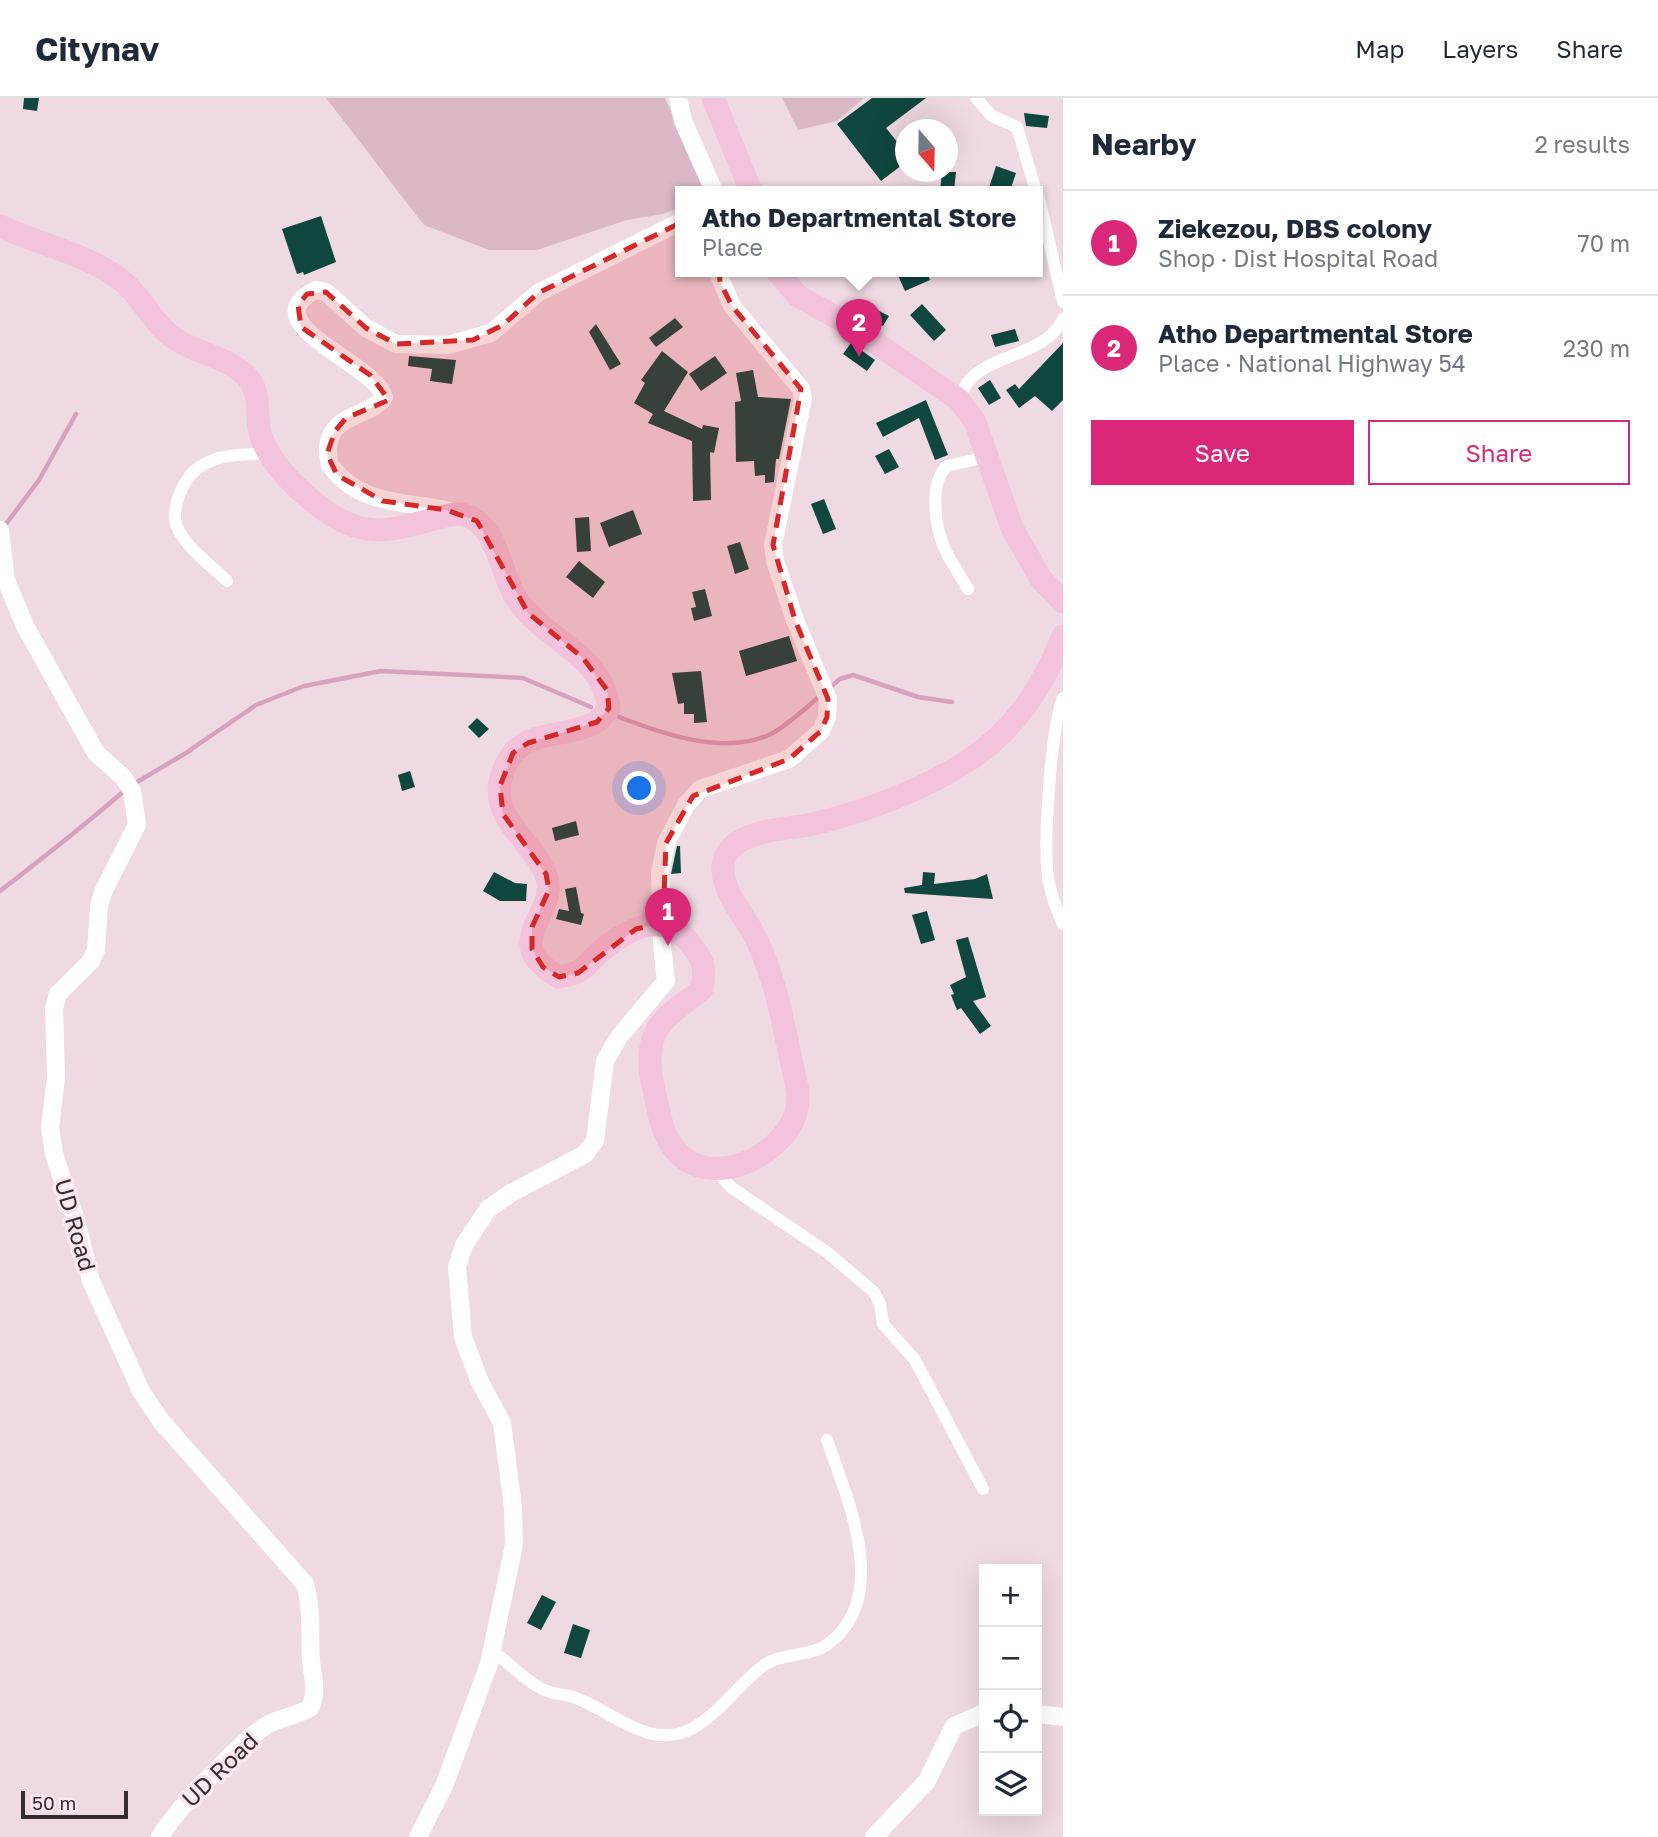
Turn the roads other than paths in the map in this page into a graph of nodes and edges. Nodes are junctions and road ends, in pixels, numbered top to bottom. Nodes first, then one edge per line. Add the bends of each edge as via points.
1 (678, 98) edge
2 (713, 98) edge
3 (976, 98) edge
4 (712, 186) edge
5 (749, 186) edge
6 (1035, 186) edge
7 (1043, 218) edge
8 (675, 225) edge
9 (0, 226) edge
10 (720, 277) edge
11 (782, 277) edge
12 (1063, 302) edge
13 (1063, 320) edge
14 (959, 400) junction
15 (271, 454) junction
16 (986, 457) junction
17 (462, 514) junction
18 (0, 530) edge
19 (227, 582) dead end
20 (968, 589) dead end
21 (1063, 602) edge
22 (1063, 636) edge
23 (1061, 703) edge
24 (1063, 726) edge
25 (1057, 898) edge
26 (663, 923) junction
27 (1063, 924) edge
28 (715, 1170) junction
29 (827, 1440) dead end
30 (982, 1489) dead end
31 (492, 1650) junction
32 (979, 1715) edge
33 (1042, 1715) edge
34 (1063, 1717) edge
35 (160, 1837) edge
36 (418, 1837) edge
37 (874, 1837) edge

1 - 4 street via 683,121
2 - 5 highway
3 - 6 street via 992,116 1017,127
7 - 12 street
8 - 17 street via 538,293 491,333 448,345 396,344 366,328 326,292 316,289 307,294 299,305 301,327 370,375 384,397 346,418 335,431 327,454 337,475 352,488 383,500
9 - 15 highway via 94,263 141,299 173,338 241,369 257,398 261,438
10 - 26 street via 732,306 802,389 773,545 794,620 828,699 827,717 821,731 789,759 713,784 693,796 666,843 660,873
11 - 14 highway via 798,296 848,324
13 - 14 street via 1039,346 1000,359 977,373 963,386
14 - 16 highway via 975,422
15 - 17 highway via 296,486 337,520 356,528 376,532
15 - 19 street via 215,458 197,468 177,500 175,520 183,536
16 - 20 street via 947,466 937,482 937,523 943,546
16 - 21 highway via 1012,528 1041,579
17 - 26 highway via 486,531 528,613 583,658 607,690 609,708 597,722 528,743 513,753 504,769 500,786 503,814 546,874 549,890 532,927 533,949 543,967 559,976 578,973 602,950 636,929
18 - 35 street, UD Road via 11,596 96,753 128,782 137,825 104,890 91,961 58,994 50,1126 54,1154 91,1280 141,1391 161,1421 305,1584 312,1607 311,1662 317,1685 310,1709 269,1724 253,1736 176,1813
22 - 28 highway via 1049,671 1026,708 968,761 848,815 762,833 728,850 723,866 725,885 766,961 799,1091 796,1114 764,1153 740,1167
23 - 24 street
23 - 25 street via 1055,722 1047,856
25 - 27 street
26 - 28 highway via 679,929 705,967 702,989 658,1027 650,1048 651,1080 670,1143 690,1162
26 - 31 street via 666,981 618,1037 605,1061 595,1141 585,1154 488,1209 464,1245 457,1267 463,1337 502,1423 513,1507 514,1545
28 - 30 street via 732,1188 874,1292 883,1324 915,1360
29 - 31 street via 854,1525 860,1588 848,1620 826,1645 764,1665 710,1717 674,1735 656,1736 572,1696 542,1689
31 - 36 street via 444,1786
32 - 37 street via 954,1726 927,1781
33 - 34 street

